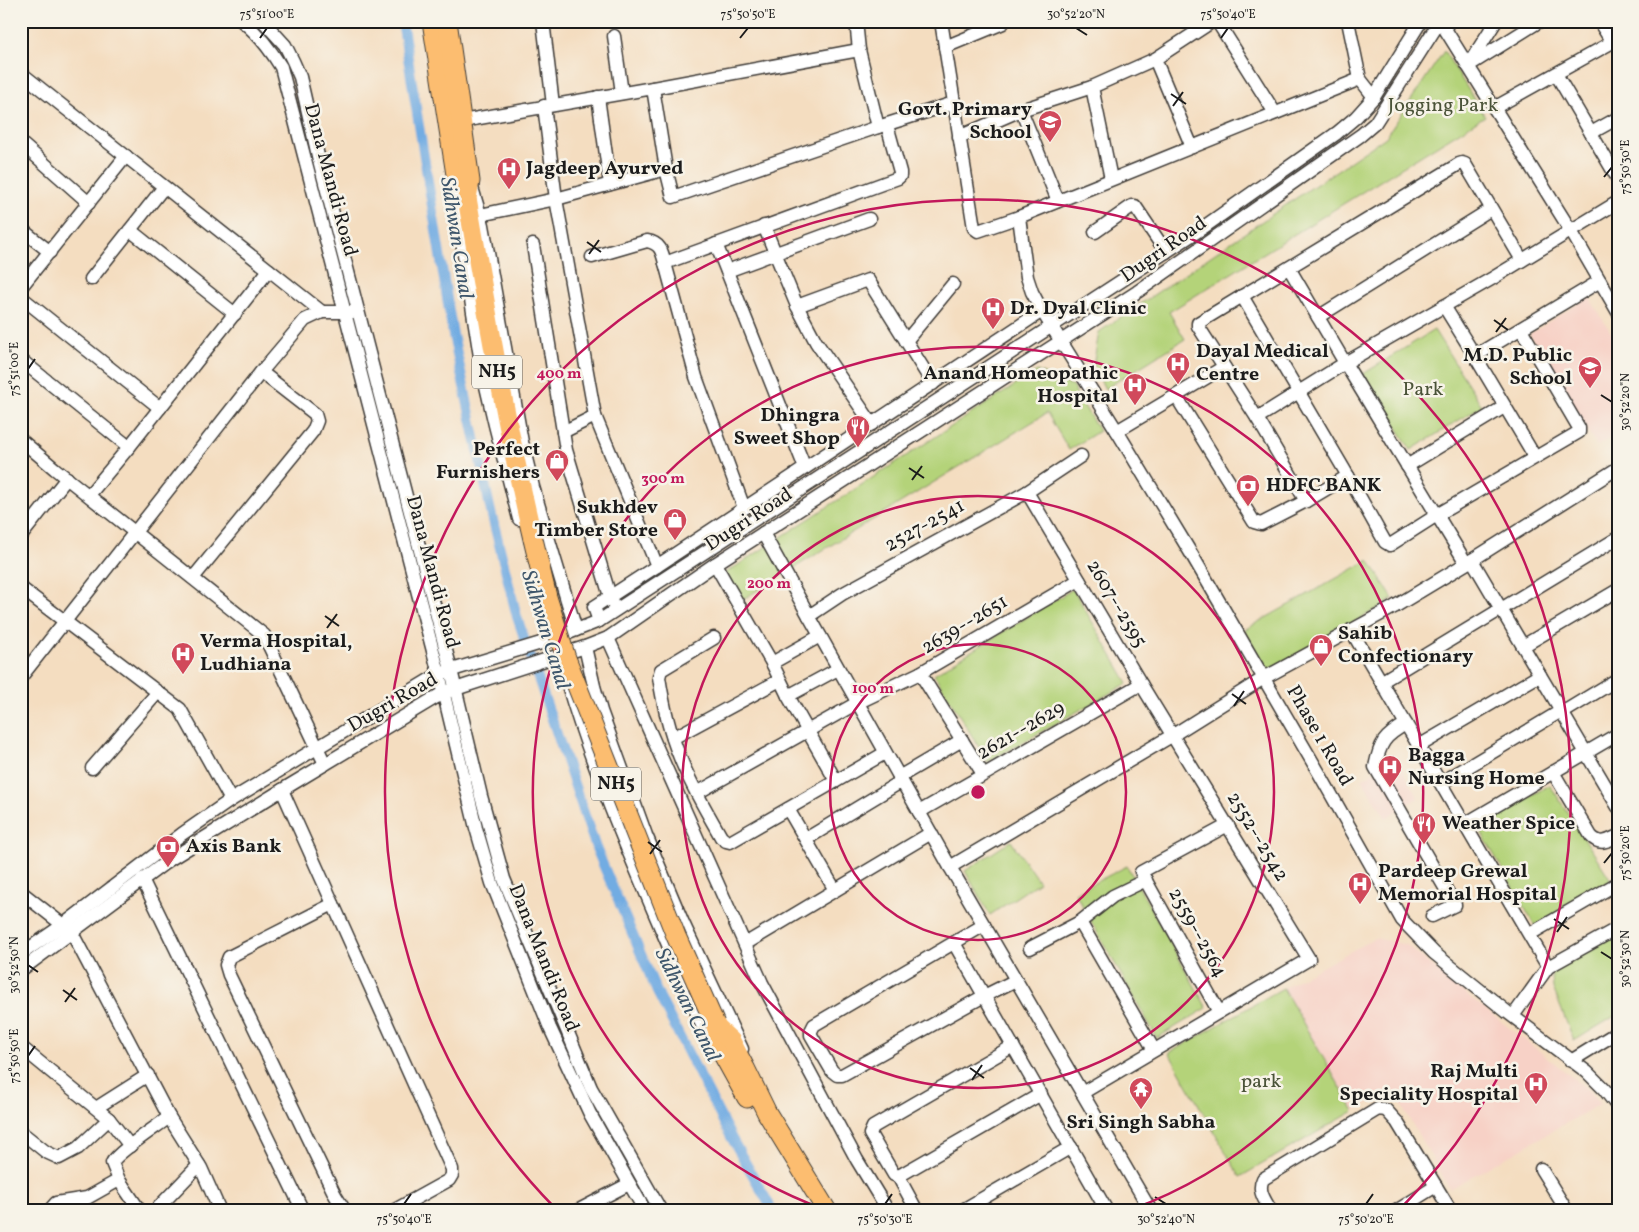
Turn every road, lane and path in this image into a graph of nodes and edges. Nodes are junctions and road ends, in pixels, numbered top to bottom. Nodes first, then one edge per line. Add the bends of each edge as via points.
1 (242, 21) edge
2 (263, 21) edge
3 (432, 21) edge
4 (447, 21) edge
5 (543, 21) edge
6 (856, 21) edge
7 (941, 21) edge
8 (1213, 21) edge
9 (1217, 21) edge
10 (1348, 21) edge
11 (1421, 21) edge
12 (1440, 21) edge
13 (1496, 21) edge
14 (1540, 21) edge
15 (1599, 21) edge
16 (1005, 22) edge
17 (614, 36) dead end
18 (1615, 40) edge
19 (945, 47) junction
20 (859, 50) junction
21 (1155, 59) junction
22 (1468, 66) junction
23 (21, 73) edge
24 (1556, 74) junction
25 (1360, 79) junction
26 (1092, 87) junction
27 (653, 88) junction
28 (622, 93) junction
29 (598, 97) junction
30 (1374, 97) junction
31 (954, 103) junction
32 (548, 105) junction
33 (1494, 108) junction
34 (1021, 110) junction
35 (1275, 113) junction
36 (1618, 118) edge
37 (462, 121) junction
38 (883, 126) junction
39 (1591, 133) junction
40 (960, 137) junction
41 (21, 143) edge
42 (1192, 147) junction
43 (126, 156) junction
44 (666, 169) junction
45 (1112, 179) junction
46 (1618, 179) edge
47 (610, 184) junction
48 (164, 187) junction
49 (469, 195) junction
50 (556, 199) junction
51 (1058, 201) junction
52 (1618, 202) edge
53 (89, 203) junction
54 (1491, 209) junction
55 (1020, 217) junction
56 (868, 219) dead end
57 (764, 226) junction
58 (21, 229) edge
59 (130, 230) junction
60 (1095, 232) dead end
61 (1571, 232) junction
62 (716, 244) junction
63 (533, 246) dead end
64 (50, 252) junction
65 (1166, 252) junction
66 (775, 253) junction
67 (592, 257) dead end
68 (1522, 260) junction
69 (665, 262) junction
70 (1289, 268) junction
71 (269, 270) junction
72 (727, 271) junction
73 (91, 280) dead end
74 (1600, 281) junction
75 (953, 284) dead end
76 (21, 287) edge
77 (1242, 296) junction
78 (21, 297) edge
79 (797, 306) junction
80 (1444, 306) junction
81 (1042, 311) junction
82 (322, 312) junction
83 (352, 312) junction
84 (1618, 312) edge
85 (235, 314) junction
86 (1318, 317) junction
87 (1053, 326) junction
88 (1521, 329) junction
89 (1062, 340) junction
90 (906, 341) junction
91 (1475, 356) junction
92 (21, 360) edge
93 (1345, 363) junction
94 (1224, 367) junction
95 (261, 372) junction
96 (932, 384) junction
97 (1300, 392) junction
98 (1176, 396) junction
99 (1504, 407) junction
100 (160, 408) junction
101 (596, 416) junction
102 (1257, 418) junction
103 (872, 424) junction
104 (1117, 431) junction
105 (564, 432) junction
106 (21, 440) edge
107 (129, 447) junction
108 (1081, 456) dead end
109 (1535, 457) junction
110 (1407, 466) junction
111 (805, 468) junction
112 (1618, 468) edge
113 (1348, 476) junction
114 (67, 478) junction
115 (1027, 492) junction
116 (89, 496) junction
117 (1306, 501) junction
118 (744, 508) junction
119 (1437, 515) junction
120 (135, 531) junction
121 (763, 533) junction
122 (21, 536) edge
123 (1618, 538) edge
124 (1469, 562) junction
125 (715, 564) junction
126 (657, 566) junction
127 (193, 578) junction
128 (1079, 580) junction
129 (21, 588) edge
130 (1618, 590) edge
131 (610, 596) junction
132 (1500, 609) junction
133 (614, 611) junction
134 (809, 616) junction
135 (599, 620) junction
136 (65, 621) junction
137 (576, 630) junction
138 (1351, 630) junction
139 (820, 636) junction
140 (608, 638) junction
141 (714, 638) dead end
142 (553, 639) junction
143 (1522, 646) junction
144 (585, 647) junction
145 (558, 655) junction
146 (772, 663) junction
147 (838, 669) junction
148 (445, 672) junction
149 (920, 673) junction
150 (1540, 675) junction
151 (21, 676) edge
152 (1264, 678) junction
153 (1618, 679) edge
154 (780, 680) junction
155 (1381, 682) junction
156 (1141, 684) junction
157 (456, 688) junction
158 (158, 692) junction
159 (443, 693) junction
160 (788, 696) junction
161 (857, 703) junction
162 (1562, 712) junction
163 (1406, 724) junction
164 (808, 731) junction
165 (1618, 734) edge
166 (1173, 735) junction
167 (673, 738) junction
168 (962, 740) junction
169 (1419, 746) junction
170 (317, 747) junction
171 (885, 752) junction
172 (1586, 753) junction
173 (326, 764) junction
174 (92, 768) dead end
175 (1553, 772) junction
176 (984, 774) junction
177 (900, 779) junction
178 (836, 781) junction
179 (1441, 783) junction
180 (282, 790) junction
181 (697, 793) junction
182 (231, 800) junction
183 (1618, 807) edge
184 (788, 808) junction
185 (919, 812) junction
186 (1465, 824) junction
187 (1228, 825) junction
188 (931, 834) junction
189 (1618, 836) edge
190 (806, 839) junction
191 (950, 867) junction
192 (1143, 876) junction
193 (142, 880) junction
194 (1618, 883) edge
195 (835, 890) junction
196 (21, 892) edge
197 (333, 904) junction
198 (1432, 916) dead end
199 (1080, 922) junction
200 (984, 926) junction
201 (1618, 928) edge
202 (67, 929) junction
203 (1530, 934) junction
204 (954, 943) junction
205 (745, 944) junction
206 (1030, 948) dead end
207 (21, 954) edge
208 (1548, 967) junction
209 (21, 970) edge
210 (1016, 980) junction
211 (984, 996) junction
212 (1219, 1012) junction
213 (1513, 1016) junction
214 (716, 1026) junction
215 (811, 1031) junction
216 (1618, 1032) edge
217 (794, 1042) junction
218 (1013, 1046) junction
219 (21, 1048) edge
220 (1154, 1050) junction
221 (721, 1051) junction
222 (1571, 1061) junction
223 (746, 1068) junction
224 (148, 1075) junction
225 (1082, 1093) junction
226 (1041, 1094) junction
227 (1618, 1107) edge
228 (96, 1108) junction
229 (169, 1117) junction
230 (109, 1119) junction
231 (21, 1132) edge
232 (870, 1134) junction
233 (849, 1145) junction
234 (130, 1146) junction
235 (1071, 1147) junction
236 (199, 1165) junction
237 (1541, 1169) dead end
238 (898, 1176) junction
239 (119, 1180) junction
240 (629, 1184) junction
241 (1436, 1186) junction
242 (49, 1211) edge
243 (140, 1211) edge
244 (155, 1211) edge
245 (220, 1211) edge
246 (303, 1211) edge
247 (345, 1211) edge
248 (392, 1211) edge
249 (577, 1211) edge
250 (645, 1211) edge
251 (662, 1211) edge
252 (815, 1211) edge
253 (827, 1211) edge
254 (888, 1211) edge
255 (917, 1211) edge
256 (961, 1211) edge
257 (1107, 1211) edge
258 (1151, 1211) edge
259 (1272, 1211) edge
260 (1396, 1211) edge
261 (1451, 1211) edge
262 (1567, 1211) edge

1 - 83 street, Dana Mandi Road via 254,30 281,67
2 - 83 street via 285,45 300,77
3 - 49 highway, NH5
4 - 37 highway, NH5
5 - 32 street
6 - 20 street
7 - 19 street
8 - 21 street
9 - 35 street
10 - 25 street
11 - 30 street, Dugri Road
12 - 22 street
12 - 89 street, Dugri Road via 1375,123 1362,135 1137,292
13 - 22 street
14 - 22 street
15 - 18 street
16 - 19 street
17 - 28 street
18 - 24 street
19 - 31 street
20 - 27 street
20 - 38 street
21 - 26 street
21 - 42 street
22 - 33 street
23 - 43 street
24 - 33 street
24 - 39 street
25 - 30 street
25 - 35 street
26 - 34 street
26 - 45 street
27 - 28 street
27 - 44 street
28 - 29 street
29 - 32 street
29 - 47 street
30 - 65 street, Dugri Road via 1337,133
31 - 38 street
31 - 40 street
32 - 37 street
32 - 50 street
33 - 61 street
34 - 40 street
34 - 51 street
35 - 42 street
36 - 39 street
37 - 49 highway, NH5
38 - 44 street via 673,197
38 - 57 street via 900,172 898,178
39 - 46 street
40 - 55 street via 976,230
41 - 53 street
42 - 45 street
43 - 48 street
43 - 53 street
44 - 47 street
45 - 51 street
47 - 50 street
48 - 59 street
48 - 71 street
49 - 50 street
49 - 137 street via 533,487
49 - 142 street via 457,211 482,369 506,472
49 - 214 highway, NH5, bridge via 498,377 547,597 566,658 676,936
50 - 101 street
51 - 55 street
52 - 61 street
53 - 64 street
54 - 68 street
54 - 70 street via 1462,163
54 - 86 street
55 - 81 street, Phase 1 Road via 1027,277
56 - 66 street
57 - 62 street
57 - 66 street
58 - 64 street
59 - 73 street
59 - 85 street
60 - 65 street via 1135,206
61 - 68 street
61 - 74 street
62 - 69 street
62 - 72 street
63 - 105 street
64 - 76 street
65 - 87 street, Dugri Road
66 - 72 street
66 - 79 street
67 - 69 street via 647,241 661,248
68 - 80 street
69 - 118 street via 696,378
70 - 77 street
70 - 86 street
71 - 82 street
71 - 85 street
72 - 111 street
74 - 84 street
74 - 88 street
75 - 90 street
77 - 94 street via 1198,324
77 - 97 street
78 - 100 street
79 - 90 street via 868,280
79 - 103 street via 816,342
80 - 91 street
80 - 93 street
81 - 87 street, Phase 1 Road
81 - 96 street
82 - 83 street
82 - 95 street via 305,320
83 - 148 street
85 - 100 street
86 - 93 street
87 - 89 street, Phase 1 Road
87 - 133 street, Dugri Road
88 - 91 street
88 - 109 street via 1580,430
89 - 104 street, Phase 1 Road
89 - 121 street, Dugri Road
90 - 96 street
91 - 99 street
92 - 107 street
93 - 97 street
93 - 110 street
94 - 98 street
94 - 102 street
95 - 120 street
95 - 127 street via 315,414 317,422
96 - 103 street
97 - 102 street
97 - 113 street
98 - 104 street
98 - 117 street via 1254,522 1261,524
99 - 109 street
99 - 110 street
100 - 107 street
101 - 105 street
101 - 126 street
102 - 117 street
103 - 111 street
104 - 152 street, Phase 1 Road
105 - 131 street via 566,450
106 - 114 street
107 - 116 street
108 - 115 street, 2527-2541
109 - 119 street
110 - 119 street
111 - 118 street
112 - 124 street
113 - 117 street
113 - 119 street via 1387,544 1394,543
114 - 116 street
114 - 122 street
115 - 128 street, 2607--2595
115 - 134 street, 2527-2541 via 842,594
116 - 120 street
118 - 126 street
119 - 124 street
120 - 127 street
120 - 136 street
121 - 125 street, Dugri Road
121 - 134 street
123 - 132 street
124 - 132 street
124 - 138 street
125 - 140 street, Dugri Road
125 - 146 street
126 - 131 street
127 - 170 street via 264,635
128 - 149 street, 2639--2651
128 - 156 street, 2607--2595
129 - 136 street
130 - 143 street
131 - 133 street
131 - 135 street via 594,607
132 - 143 street
132 - 155 street
133 - 135 street, Dugri Road
134 - 139 street
135 - 137 street, Dugri Road
136 - 151 street
136 - 158 street
137 - 142 street, Dugri Road
138 - 152 street
138 - 155 street
139 - 146 street
139 - 147 street
140 - 144 street, Dugri Road
140 - 205 street
141 - 167 street via 661,670 659,677
142 - 145 street
142 - 148 street, Dugri Road
143 - 150 street
144 - 145 street, Dugri Road
144 - 223 street via 601,711 646,835 683,923 738,1038 747,1062
145 - 157 street, Dugri Road
145 - 221 street via 580,725 643,890 708,1040
146 - 154 street
147 - 160 street
147 - 161 street
148 - 157 street
148 - 159 street, Dana Mandi Road
148 - 170 street, Dugri Road
149 - 161 street
149 - 168 street, 2639--2651
150 - 162 street
150 - 169 street
152 - 166 street
152 - 213 street, Phase 1 Road via 1402,920 1434,953
153 - 162 street
154 - 160 street
154 - 167 street
155 - 163 street
156 - 166 street, 2607--2595
156 - 176 street, 2621--2629
157 - 159 street, Dugri Road
157 - 251 street via 504,879 591,1088
158 - 174 street
158 - 182 street via 180,709
159 - 173 street, Dugri Road
159 - 240 street, Dana Mandi Road via 476,828 496,891 550,1028 590,1114
160 - 164 street
161 - 164 street
161 - 171 street
162 - 172 street
162 - 179 street
163 - 169 street
163 - 198 street via 1391,732 1379,749 1375,767 1455,905
164 - 178 street
164 - 181 street
165 - 172 street
166 - 187 street, 2552--2542
166 - 191 street
167 - 181 street
168 - 176 street, 2639--2651
168 - 177 street, 2621--2629
169 - 179 street
170 - 173 street
170 - 182 street, Dugri Road
171 - 177 street
171 - 178 street
172 - 175 street
172 - 183 street
173 - 180 street, Dugri Road
175 - 186 street
175 - 189 street via 1596,841 1604,843
176 - 185 street, 2621--2629
177 - 185 street
177 - 190 street, 2621--2629
178 - 184 street
179 - 186 street
180 - 193 street, Dugri Road
180 - 197 street
181 - 184 street via 721,837 728,842
182 - 202 street, Dugri Road via 182,834
184 - 190 street
185 - 188 street
186 - 203 street
187 - 192 street
187 - 212 street, 2552--2542 via 1309,959
188 - 191 street
188 - 195 street
190 - 195 street
191 - 200 street
192 - 199 street
192 - 212 street, 2559--2564
193 - 202 street, Dugri Road
193 - 246 street
194 - 203 street
195 - 205 street
196 - 202 street
197 - 247 street via 229,957 226,965
197 - 248 street via 452,1169 448,1180
199 - 206 street
199 - 220 street
200 - 204 street
200 - 210 street
201 - 208 street
202 - 207 street, Dugri Road
202 - 209 street, Dugri Road
202 - 224 street
203 - 208 street
204 - 211 street
204 - 215 street via 814,1025
205 - 217 street
208 - 213 street
210 - 211 street
210 - 225 street
211 - 215 street via 842,1075 832,1071
211 - 218 street
212 - 220 street
213 - 222 street, Phase 1 Road
214 - 221 highway, NH5
214 - 223 highway, NH5 via 731,1041
215 - 217 street
216 - 222 street
217 - 233 street
218 - 226 street
218 - 232 street via 873,1127
219 - 228 street
220 - 225 street
221 - 252 highway, NH5
222 - 227 street, Phase 1 Road via 1587,1072
223 - 253 highway, NH5 via 767,1113
224 - 228 street
224 - 229 street
225 - 258 street
226 - 235 street
226 - 238 street
228 - 230 street
229 - 234 street
229 - 236 street
230 - 231 street via 78,1148 59,1158
230 - 234 street
232 - 233 street
232 - 238 street via 894,1175
233 - 254 street
234 - 239 street via 112,1163
235 - 256 street
235 - 257 street
236 - 244 street
236 - 245 street
237 - 262 street
238 - 255 street
239 - 242 street via 87,1198 56,1204
239 - 243 street
240 - 249 street
240 - 250 street, Dana Mandi Road
241 - 259 street via 1397,1122 1386,1110 1378,1109 1263,1179 1261,1193
241 - 260 street
241 - 261 street

